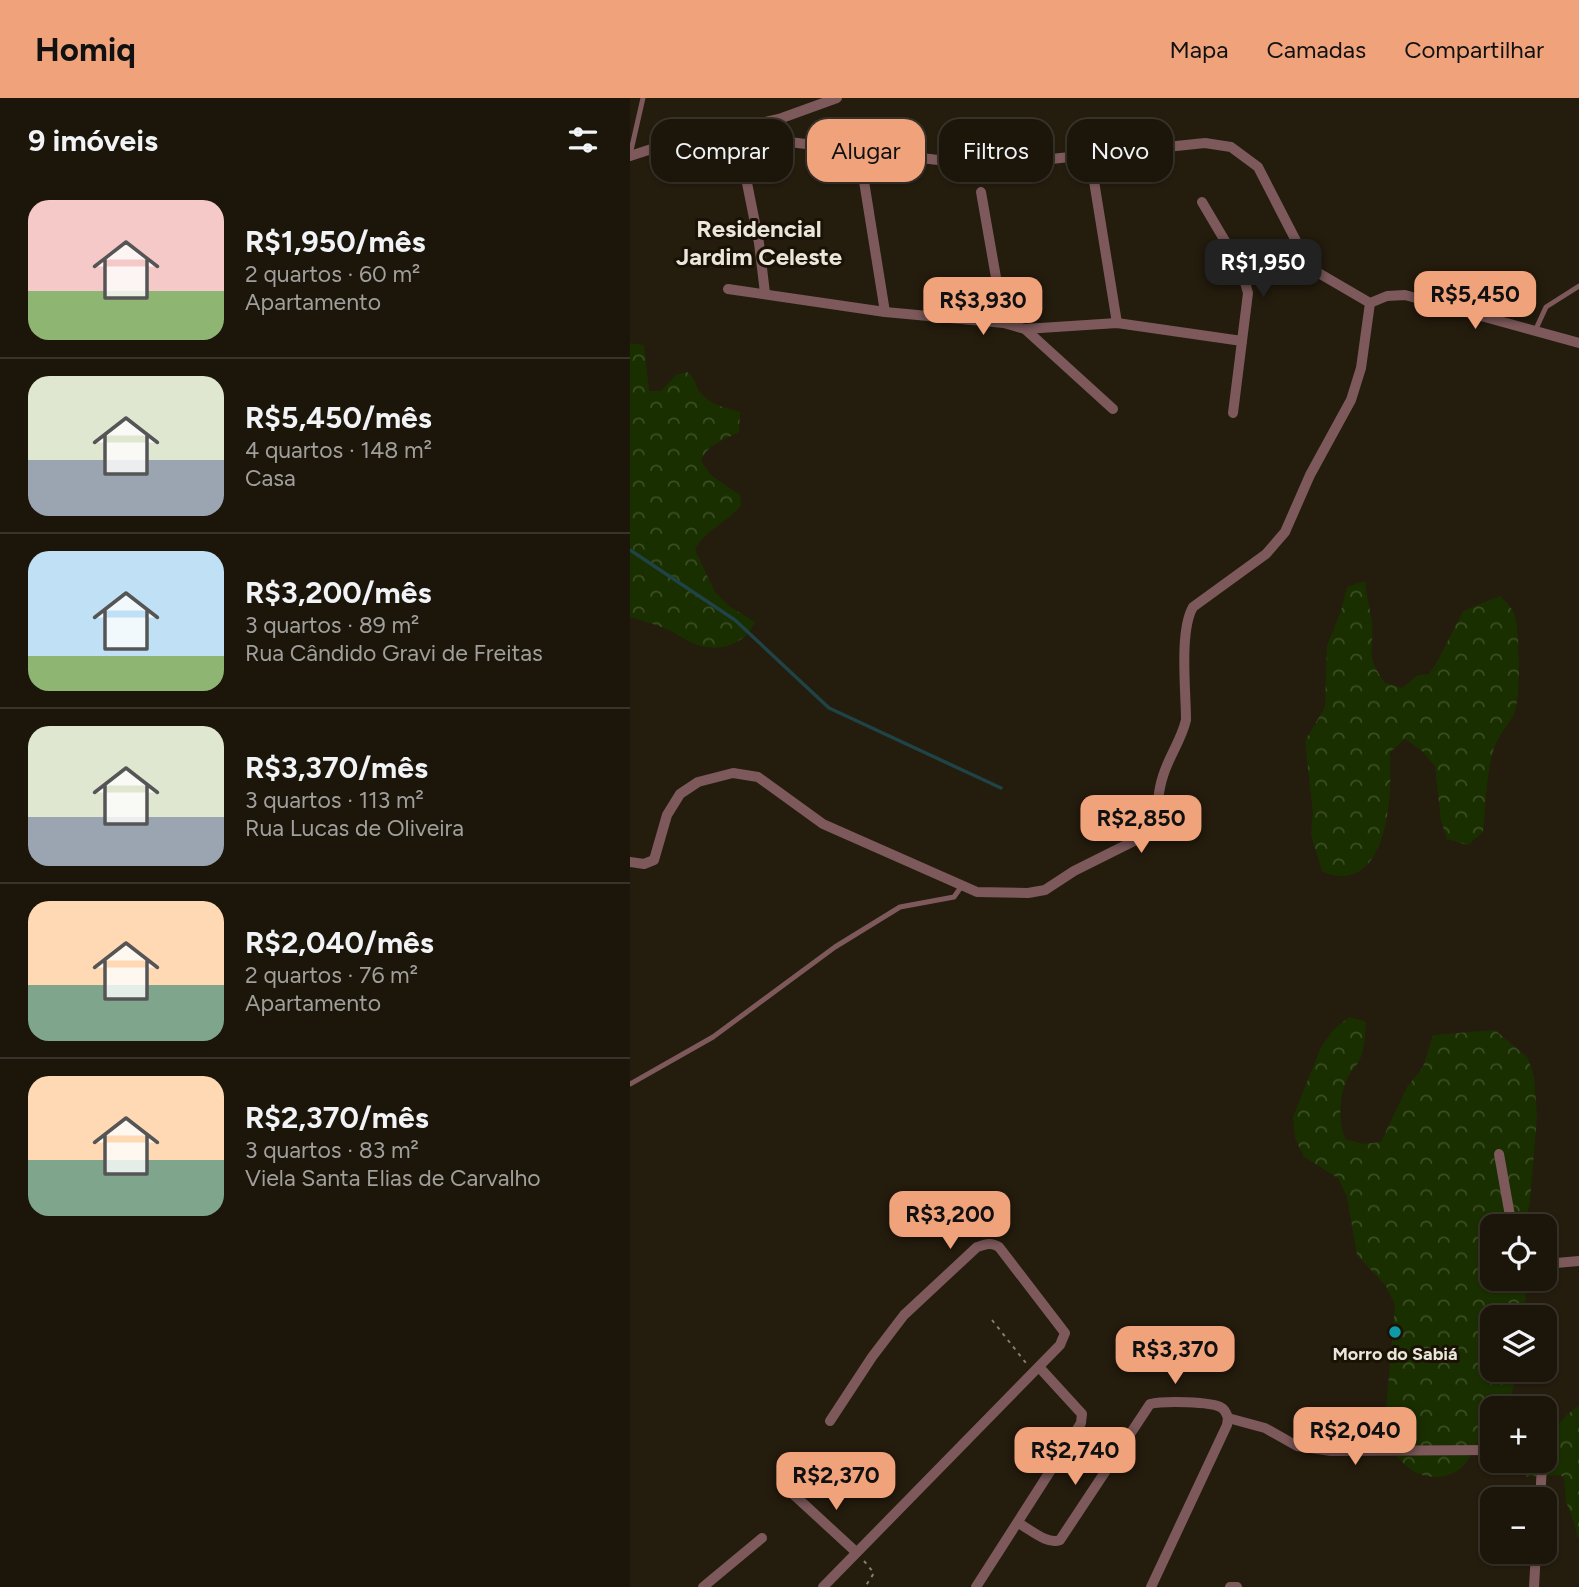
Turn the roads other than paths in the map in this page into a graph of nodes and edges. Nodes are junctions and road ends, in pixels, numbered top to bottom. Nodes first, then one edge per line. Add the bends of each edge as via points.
1 (643, 98) edge
2 (837, 98) edge
3 (791, 119) edge
4 (793, 143) edge
5 (651, 149) edge
6 (630, 155) edge
7 (747, 182) edge
8 (864, 182) edge
9 (1094, 182) edge
10 (981, 192) dead end
11 (1202, 202) dead end
12 (1579, 286) edge
13 (728, 289) dead end
14 (765, 293) junction
15 (1370, 303) junction
16 (885, 312) junction
17 (1004, 323) junction
18 (1117, 323) junction
19 (1026, 329) junction
20 (1535, 331) junction
21 (1242, 341) junction
22 (1579, 343) edge
23 (1112, 409) dead end
24 (1233, 413) dead end
25 (630, 862) edge
26 (961, 887) junction
27 (630, 1084) edge
28 (1499, 1154) dead end
29 (1510, 1214) edge
30 (1579, 1261) edge
31 (1557, 1263) edge
32 (1036, 1370) junction
33 (1228, 1418) junction
34 (830, 1422) dead end
35 (1480, 1450) edge
36 (793, 1494) dead end
37 (1018, 1523) junction
38 (762, 1538) dead end
39 (856, 1552) junction
40 (1535, 1564) edge
41 (703, 1587) edge
42 (823, 1587) edge
43 (976, 1587) edge
44 (1151, 1587) edge
45 (1230, 1587) edge
46 (1237, 1587) edge
47 (1534, 1587) edge

1 - 6 lane
2 - 3 street
4 - 15 street via 939,160 1051,159 1205,143 1231,147 1258,167 1310,268
5 - 6 street
7 - 14 street
8 - 16 street
9 - 18 street
10 - 17 street
11 - 21 street via 1241,268 1248,293
12 - 20 lane via 1546,307
13 - 14 street
14 - 16 street
15 - 20 street via 1405,295
15 - 26 street via 1361,368 1351,400 1285,532 1275,546 1189,614 1186,720 1162,778 1154,822 1147,832 1040,891 976,892
16 - 17 street
17 - 19 street
18 - 19 street
18 - 21 street
19 - 23 street
20 - 22 street
21 - 24 street
25 - 26 street via 654,860 667,815 688,787 742,774 768,782 823,824
26 - 27 lane via 954,897 900,907 835,947 713,1037
28 - 29 street
30 - 31 street
32 - 34 street via 1060,1345 1063,1329 999,1247 986,1244 977,1247 904,1315
32 - 37 street via 1082,1419
32 - 39 street
33 - 35 street via 1265,1429 1297,1446 1331,1451
33 - 37 street via 1219,1406 1150,1404 1060,1540 1048,1541
33 - 44 street
36 - 39 street
37 - 43 street
38 - 41 street
39 - 42 street
40 - 47 street
45 - 46 street

